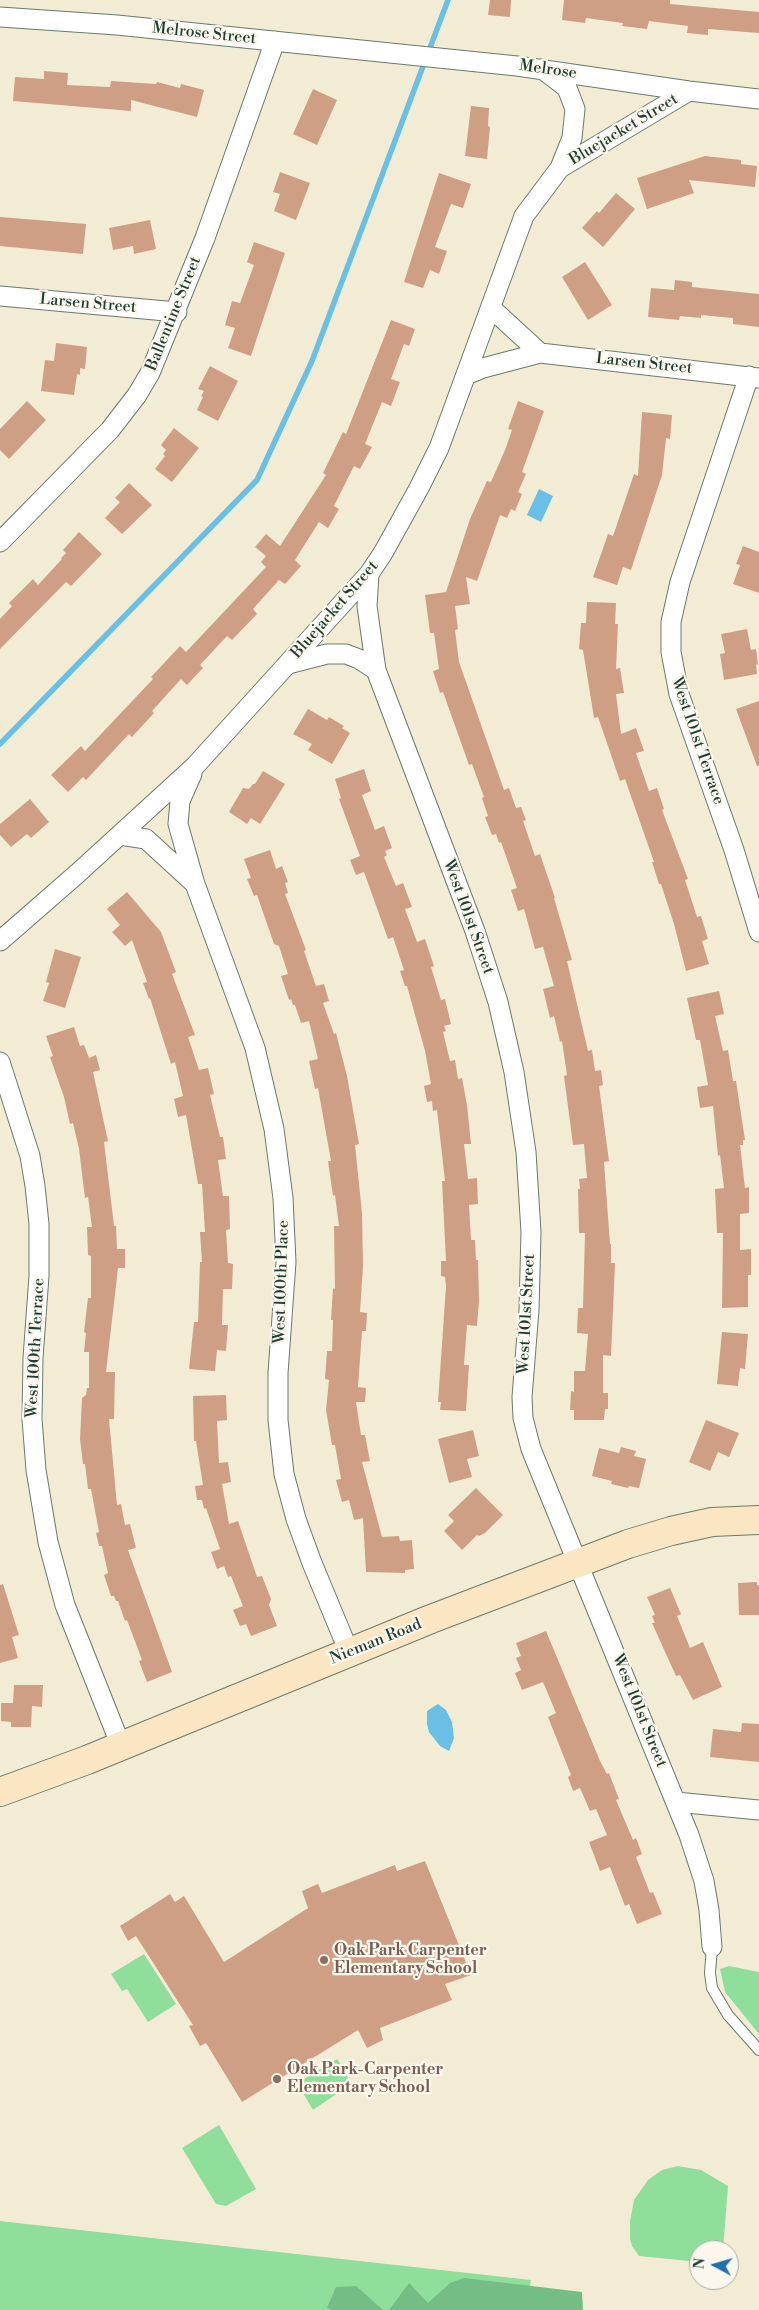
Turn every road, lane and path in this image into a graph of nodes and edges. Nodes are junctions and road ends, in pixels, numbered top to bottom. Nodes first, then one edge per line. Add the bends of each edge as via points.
1 (0, 17) edge
2 (275, 41) junction
3 (407, 54) joint
4 (542, 69) junction
5 (689, 91) junction
6 (759, 99) edge
7 (560, 168) junction
8 (0, 296) edge
9 (491, 308) junction
10 (177, 312) junction
11 (540, 353) junction
12 (466, 375) junction
13 (754, 377) edge
14 (0, 542) edge
15 (370, 574) junction
16 (288, 664) junction
17 (376, 670) junction
18 (195, 766) junction
19 (120, 835) junction
20 (195, 884) junction
21 (759, 932) edge
22 (0, 940) edge
23 (0, 1062) edge
24 (759, 1520) edge
25 (578, 1564) junction
26 (350, 1652) junction
27 (121, 1746) junction
28 (0, 1792) edge
29 (676, 1802) junction
30 (759, 1810) edge
31 (712, 1947) joint
32 (759, 2050) edge

1 - 2 street, Melrose Street
2 - 3 street, Melrose Street
2 - 10 street, Ballentine Street
3 - 4 street, Melrose
4 - 5 street, Melrose
4 - 7 street, Bluejacket Street via 567,88 575,109 572,138
5 - 6 street
5 - 7 street, Bluejacket Street
7 - 9 street, Bluejacket Street via 524,216
8 - 10 street, Larsen Street
9 - 11 street
9 - 12 street, Bluejacket Street
10 - 14 street, Ballentine Street via 150,374 122,415
11 - 12 street, Larsen Street
11 - 13 street, Larsen Street
12 - 15 street, Bluejacket Street via 423,480
13 - 21 street, West 101st Terrace via 680,582 671,622 670,652 679,694
15 - 16 street, Bluejacket Street
15 - 17 street, West 101st Street via 367,606
16 - 17 street via 327,654 346,654
16 - 18 street, Bluejacket Street
17 - 25 street, West 101st Street via 476,931 514,1072 526,1152 530,1222 523,1418 531,1449
18 - 19 street, Bluejacket Street
18 - 20 street, West 100th Place via 180,801 178,824
19 - 20 street, West 100th Place via 146,839
19 - 22 street, Bluejacket Street
20 - 26 street, West 100th Place via 255,1048 274,1129 283,1198 286,1262 278,1373 278,1420 284,1474 312,1563
23 - 27 street, West 100th Terrace via 30,1156 39,1224 32,1419 36,1470 48,1542 65,1605
24 - 25 street, Nieman Road via 712,1522 672,1531
25 - 26 street, Nieman Road
25 - 29 street, West 101st Street
26 - 27 street, Nieman Road
27 - 28 street, Nieman Road
29 - 30 street
29 - 31 street, West 101st Street via 704,1881
31 - 32 lane via 712,1988 728,2015

